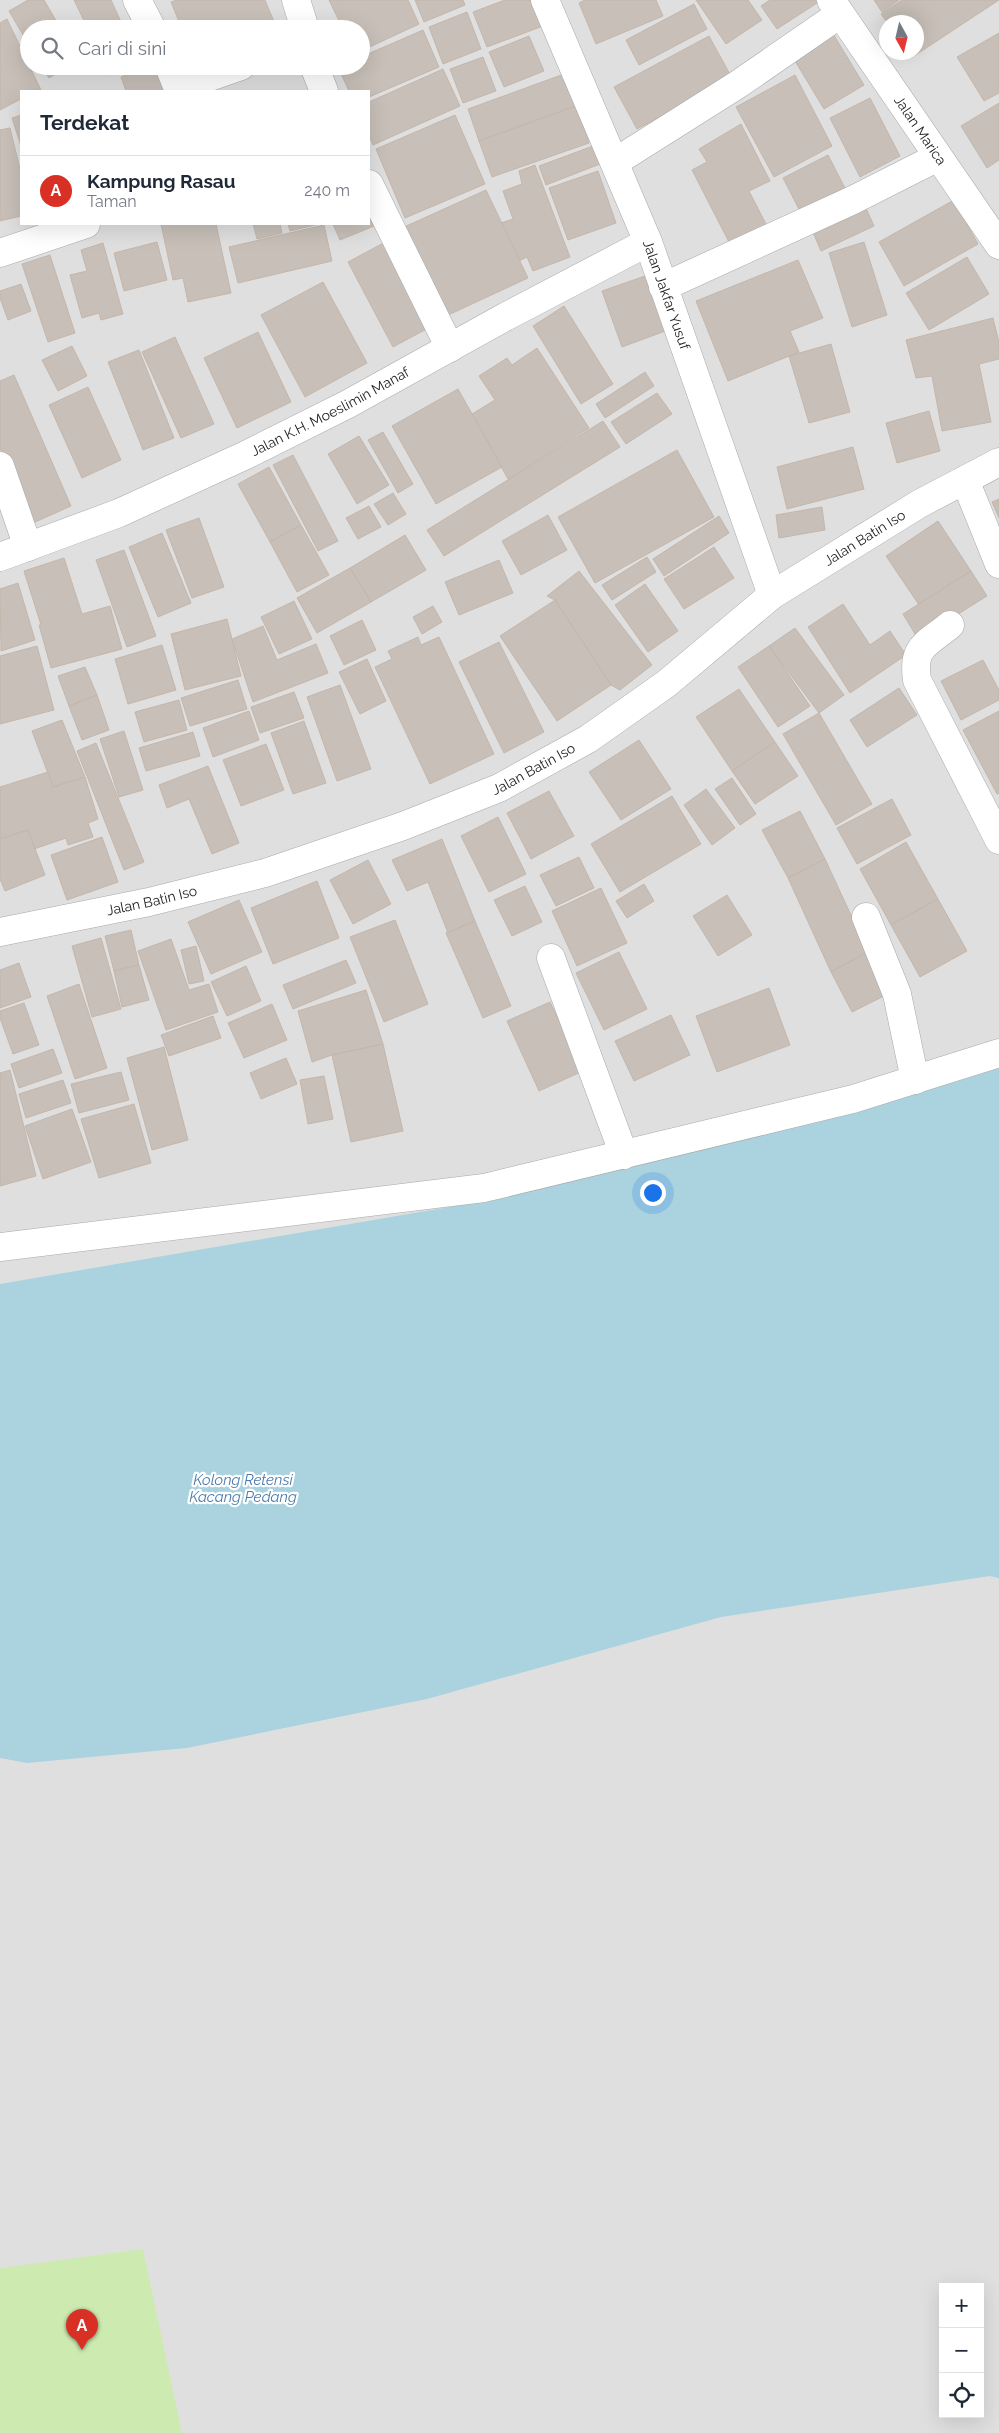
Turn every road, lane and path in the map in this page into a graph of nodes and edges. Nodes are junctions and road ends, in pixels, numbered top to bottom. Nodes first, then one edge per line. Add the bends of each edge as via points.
1 (296, 0) edge
2 (546, 0) edge
3 (141, 1) edge
4 (836, 7) edge
5 (148, 20) edge
6 (302, 20) edge
7 (203, 75) edge
8 (318, 75) edge
9 (175, 82) edge
10 (324, 90) edge
11 (938, 157) junction
12 (614, 162) junction
13 (370, 186) edge
14 (83, 225) edge
15 (648, 242) junction
16 (999, 245) edge
17 (0, 253) edge
18 (664, 287) junction
19 (450, 348) junction
20 (999, 462) edge
21 (0, 466) edge
22 (965, 480) junction
23 (28, 548) junction
24 (0, 557) edge
25 (999, 564) edge
26 (772, 595) junction
27 (950, 625) dead end
28 (999, 840) edge
29 (866, 917) dead end
30 (0, 932) edge
31 (551, 958) dead end
32 (999, 1052) edge
33 (915, 1080) junction
34 (624, 1155) junction
35 (0, 1247) edge

1 - 6 street
2 - 12 street, Jalan Jakfar Yusuf
3 - 5 street
4 - 11 street, Jalan Marica
4 - 12 street via 738,85
7 - 9 street
8 - 10 street
11 - 16 street, Jalan Marica
11 - 18 street
12 - 15 street, Jalan Jakfar Yusuf
13 - 19 street
14 - 17 street
15 - 18 street, Jalan Jakfar Yusuf
15 - 19 street, Jalan K.H. Moeslimin Manaf
18 - 26 street, Jalan Jakfar Yusuf
19 - 23 street, Jalan K.H. Moeslimin Manaf via 246,455 119,513
20 - 22 street, Jalan Batin Iso
21 - 23 street
22 - 25 street
22 - 26 street, Jalan Batin Iso via 919,504
23 - 24 street, Jalan K.H. Moeslimin Manaf
26 - 30 street, Jalan Batin Iso via 666,684 588,739 499,788 403,826 265,873 149,902
27 - 28 street via 920,649 914,662 917,680
29 - 33 street via 897,994
31 - 34 street
32 - 33 street
33 - 34 street via 854,1099
34 - 35 street via 484,1188

